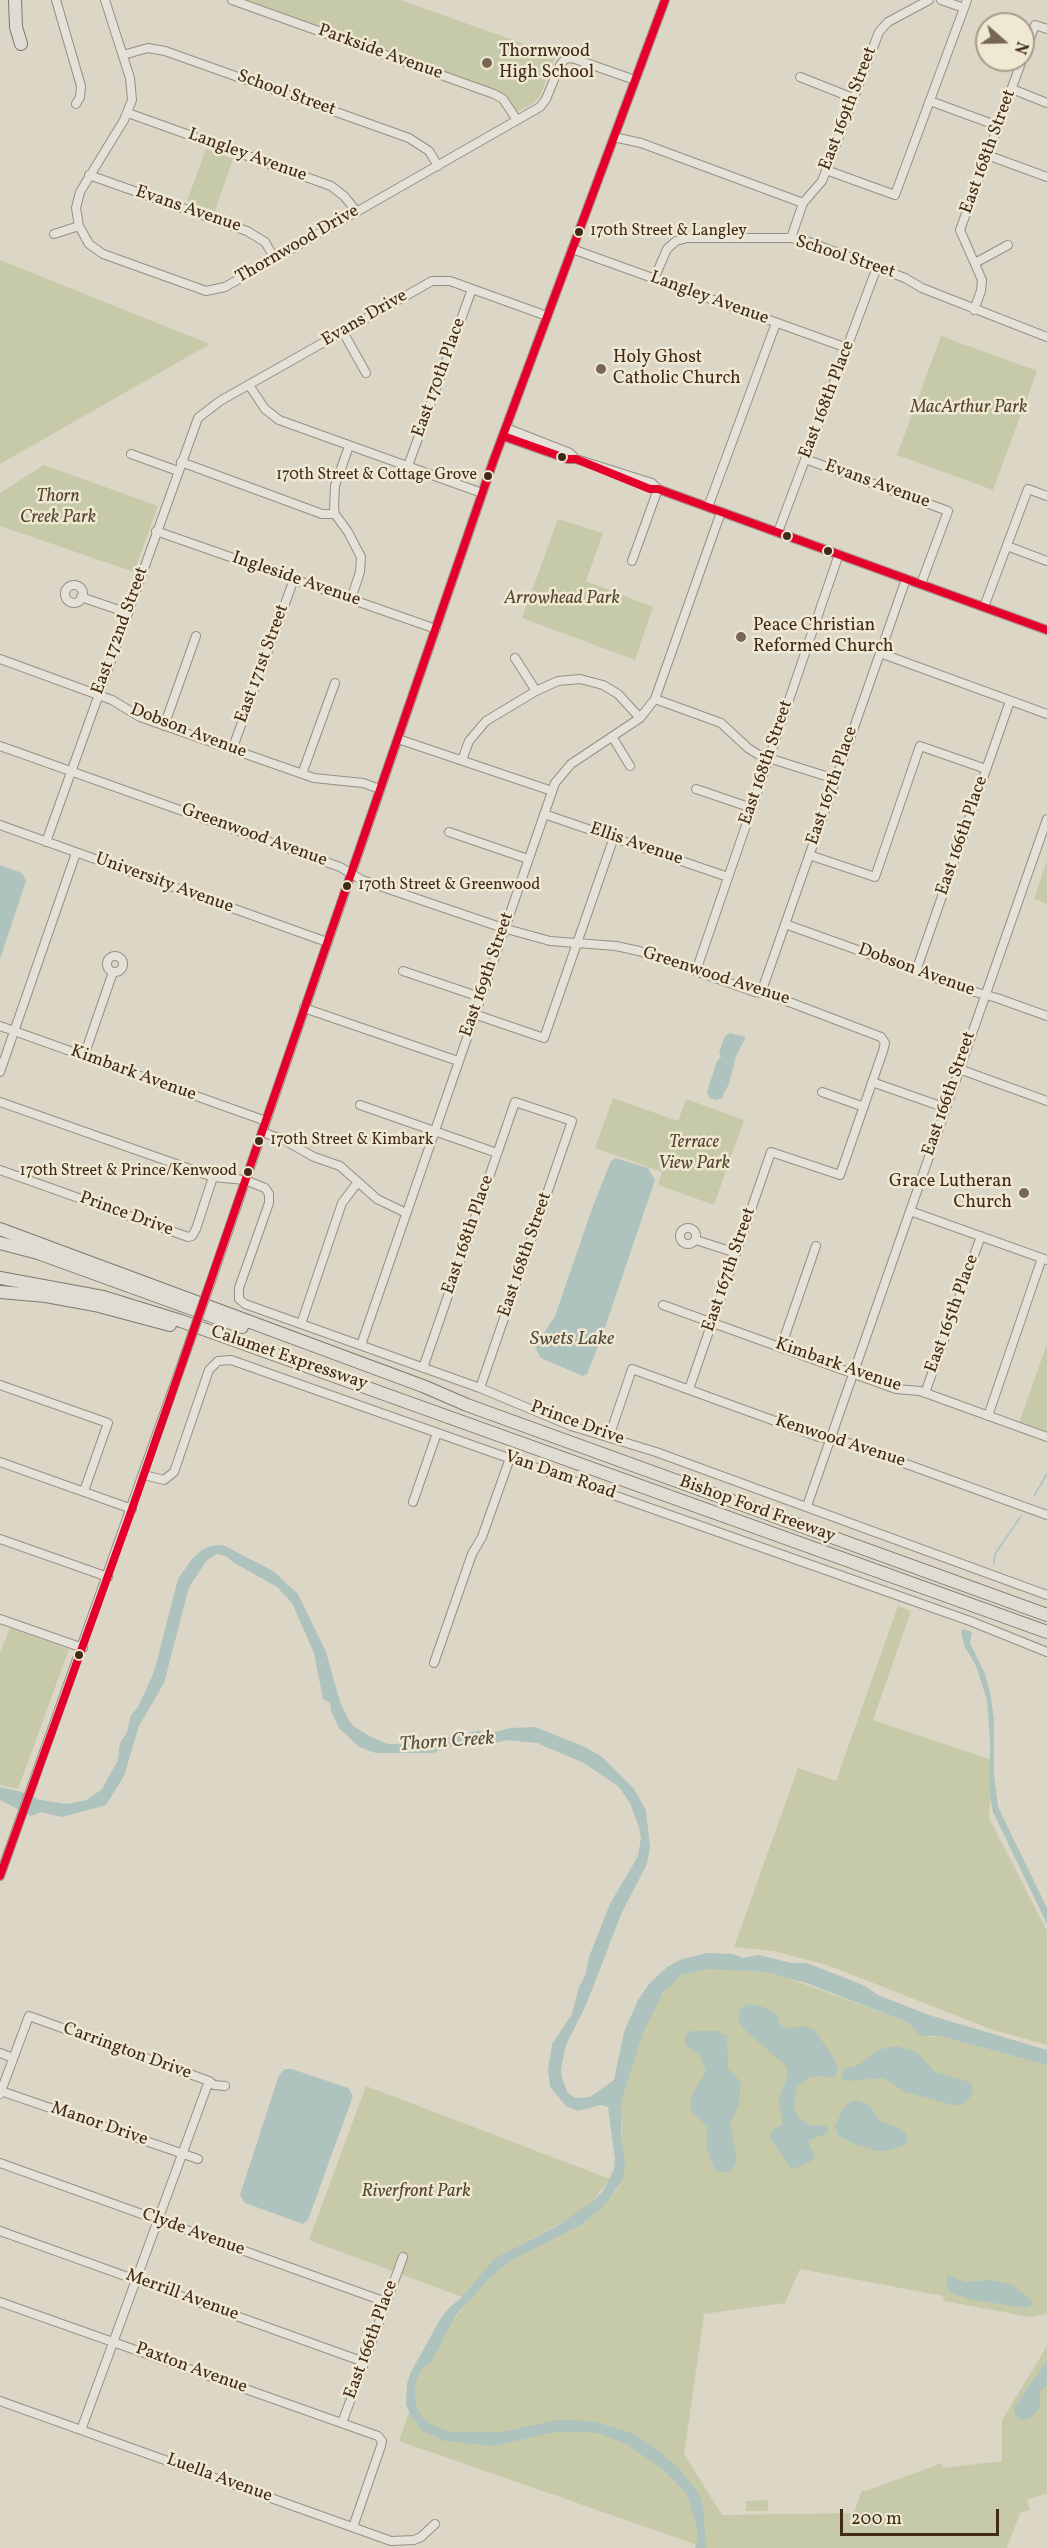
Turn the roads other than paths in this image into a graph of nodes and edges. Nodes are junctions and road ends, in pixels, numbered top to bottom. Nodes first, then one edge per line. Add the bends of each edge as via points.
1 (15, 0) edge
2 (56, 0) edge
3 (105, 0) edge
4 (232, 0) edge
5 (665, 0) edge
6 (929, 0) edge
7 (941, 0) edge
8 (965, 4) edge
9 (21, 45) dead end
10 (123, 55) junction
11 (1018, 72) edge
12 (800, 77) dead end
13 (635, 80) junction
14 (1012, 89) junction
15 (853, 98) junction
16 (930, 101) junction
17 (1047, 103) edge
18 (76, 104) dead end
19 (128, 113) junction
20 (517, 120) junction
21 (998, 126) junction
22 (614, 137) junction
23 (987, 155) junction
24 (438, 166) junction
25 (826, 171) junction
26 (89, 175) junction
27 (1047, 177) edge
28 (803, 203) junction
29 (357, 212) junction
30 (79, 226) junction
31 (54, 234) dead end
32 (791, 238) junction
33 (1008, 245) dead end
34 (572, 249) junction
35 (275, 259) junction
36 (975, 263) junction
37 (877, 267) junction
38 (654, 279) junction
39 (472, 289) junction
40 (974, 310) junction
41 (547, 316) junction
42 (776, 323) junction
43 (343, 332) junction
44 (1047, 338) edge
45 (847, 348) junction
46 (366, 373) dead end
47 (249, 385) junction
48 (196, 421) joint
49 (504, 432) junction
50 (349, 446) junction
51 (131, 454) dead end
52 (805, 459) junction
53 (408, 466) junction
54 (179, 467) junction
55 (658, 489) junction
56 (482, 493) junction
57 (1047, 496) edge
58 (708, 507) junction
59 (721, 512) junction
60 (335, 514) junction
61 (156, 531) junction
62 (778, 532) junction
63 (1007, 546) junction
64 (839, 554) junction
65 (632, 561) dead end
66 (1047, 561) edge
67 (294, 579) junction
68 (906, 579) junction
69 (921, 584) junction
70 (81, 597) dead end
71 (351, 599) junction
72 (984, 607) junction
73 (128, 613) junction
74 (435, 629) junction
75 (1047, 630) edge
76 (196, 636) dead end
77 (880, 653) junction
78 (515, 658) dead end
79 (0, 659) edge
80 (334, 683) dead end
81 (536, 691) junction
82 (99, 695) junction
83 (655, 699) junction
84 (1010, 701) junction
85 (1047, 714) edge
86 (640, 718) junction
87 (164, 726) junction
88 (613, 738) junction
89 (398, 739) junction
90 (0, 746) edge
91 (232, 750) junction
92 (769, 759) junction
93 (462, 760) junction
94 (630, 766) dead end
95 (986, 769) junction
96 (71, 771) junction
97 (302, 774) junction
98 (836, 779) junction
99 (380, 789) junction
100 (696, 789) dead end
101 (552, 791) junction
102 (752, 808) junction
103 (544, 813) junction
104 (1047, 819) edge
105 (0, 825) edge
106 (449, 832) dead end
107 (614, 837) junction
108 (46, 842) junction
109 (76, 853) junction
110 (809, 855) junction
111 (528, 859) junction
112 (351, 873) junction
113 (728, 877) junction
114 (785, 924) junction
115 (503, 928) junction
116 (327, 942) junction
117 (576, 943) junction
118 (404, 971) dead end
119 (696, 971) junction
120 (916, 971) junction
121 (113, 972) dead end
122 (761, 993) junction
123 (985, 995) junction
124 (480, 997) junction
125 (304, 1008) junction
126 (474, 1014) junction
127 (1047, 1016) edge
128 (0, 1026) edge
129 (14, 1031) junction
130 (84, 1056) junction
131 (458, 1061) junction
132 (959, 1069) junction
133 (0, 1072) edge
134 (872, 1082) junction
135 (822, 1092) dead end
136 (1047, 1101) edge
137 (0, 1102) edge
138 (515, 1102) joint
139 (360, 1105) dead end
140 (864, 1107) junction
141 (945, 1108) junction
142 (266, 1121) junction
143 (434, 1131) junction
144 (262, 1132) junction
145 (497, 1153) junction
146 (0, 1170) edge
147 (213, 1177) junction
148 (245, 1180) junction
149 (358, 1182) junction
150 (910, 1211) junction
151 (406, 1213) junction
152 (0, 1229) edge
153 (981, 1236) junction
154 (696, 1240) dead end
155 (0, 1242) edge
156 (816, 1246) dead end
157 (736, 1253) junction
158 (1045, 1259) edge
159 (0, 1278) edge
160 (0, 1292) edge
161 (663, 1305) dead end
162 (712, 1323) junction
163 (301, 1324) junction
164 (361, 1345) junction
165 (781, 1347) junction
166 (423, 1368) junction
167 (853, 1374) junction
168 (0, 1385) edge
169 (480, 1388) junction
170 (689, 1389) junction
171 (925, 1393) junction
172 (467, 1405) junction
173 (988, 1416) junction
174 (437, 1433) junction
175 (609, 1437) junction
176 (1047, 1437) edge
177 (831, 1438) junction
178 (538, 1448) junction
179 (510, 1458) junction
180 (0, 1462) edge
181 (144, 1475) junction
182 (84, 1491) junction
183 (413, 1502) dead end
184 (807, 1506) junction
185 (132, 1509) junction
186 (1047, 1515) edge
187 (0, 1539) edge
188 (108, 1577) junction
189 (1047, 1595) edge
190 (1046, 1615) edge
191 (0, 1619) edge
192 (1011, 1619) junction
193 (1047, 1632) edge
194 (1047, 1637) edge
195 (83, 1648) junction
196 (1047, 1652) edge
197 (434, 1663) dead end
198 (0, 1876) edge
199 (0, 2053) edge
200 (13, 2058) junction
201 (208, 2081) junction
202 (225, 2086) dead end
203 (1, 2092) edge
204 (182, 2154) junction
205 (198, 2159) dead end
206 (0, 2163) edge
207 (158, 2220) junction
208 (0, 2231) edge
209 (403, 2257) dead end
210 (136, 2279) junction
211 (0, 2302) edge
212 (386, 2302) junction
213 (113, 2341) junction
214 (364, 2362) junction
215 (0, 2401) edge
216 (342, 2423) junction
217 (81, 2430) junction
218 (435, 2524) dead end
219 (353, 2527) junction

1 - 9 highway via 15,27
2 - 18 street via 81,86
3 - 10 street
4 - 20 street, Parkside Avenue via 494,94 503,99
5 - 13 street
6 - 15 street, East 169th Street via 882,27
7 - 8 street
8 - 16 street
10 - 19 street via 132,87
10 - 24 street, School Street via 148,48 165,51 409,138 429,150
11 - 14 street, East 168th Street
12 - 15 street
13 - 20 street via 569,58 560,65 544,103
13 - 22 street
14 - 17 street
14 - 21 street, East 168th Street
15 - 25 street, East 169th Street
16 - 21 street
16 - 25 street via 895,195
19 - 26 street
19 - 29 street, Langley Avenue via 332,186
20 - 24 street, Thornwood Drive
21 - 23 street, East 168th Street
22 - 28 street via 641,143
22 - 34 street
23 - 27 street
23 - 36 street, East 168th Street via 960,230
24 - 29 street, Thornwood Drive
25 - 28 street, East 169th Street
26 - 30 street via 77,203
26 - 35 street, Evans Avenue via 247,231 265,242
28 - 32 street, East 169th Street
29 - 35 street, Thornwood Drive
30 - 31 street
30 - 35 street, Thornwood Drive via 89,243 103,254 206,291 221,289
32 - 37 street, School Street
32 - 38 street, School Street via 676,241
33 - 36 street
34 - 38 street, Langley Avenue
34 - 41 street
36 - 40 street, East 168th Street via 982,280
37 - 40 street, School Street
37 - 45 street, East 168th Place
38 - 42 street, Langley Avenue
39 - 41 street, Evans Drive
39 - 43 street, Evans Drive via 445,280 432,281
39 - 53 street, East 170th Place
40 - 44 street, School Street
41 - 49 street
42 - 45 street, Langley Avenue
42 - 58 street
43 - 46 street
43 - 47 street, Evans Drive
45 - 52 street, East 168th Place
47 - 48 street, Evans Drive
47 - 50 street via 273,417
48 - 54 street, East 172nd Street
49 - 55 street via 570,453 576,459
49 - 56 street
50 - 53 street
50 - 60 street via 335,486
51 - 54 street
52 - 62 street, East 168th Place
52 - 69 street, Evans Avenue via 948,512
53 - 56 street
54 - 60 street via 322,514
54 - 61 street, East 172nd Street
55 - 58 street
55 - 65 street
56 - 74 street
57 - 63 street via 1029,489
58 - 59 street
59 - 62 street
59 - 83 street, East 169th Street
60 - 71 street via 360,557 360,572
61 - 67 street, Ingleside Avenue
61 - 73 street, East 172nd Street
62 - 64 street
63 - 66 street
63 - 72 street
64 - 68 street
64 - 92 street, East 168th Street
67 - 71 street, Ingleside Avenue
67 - 91 street, East 171st Street
68 - 69 street
68 - 77 street, East 167th Place
69 - 72 street
70 - 73 street
71 - 74 street, Ingleside Avenue
72 - 75 street
73 - 82 street, East 172nd Street
74 - 89 street
76 - 87 street
77 - 84 street
77 - 98 street, East 167th Place
78 - 81 street
79 - 82 street, Dobson Avenue
80 - 97 street
81 - 86 street via 564,680 594,681 618,694
81 - 93 street via 486,721 469,741
82 - 87 street, Dobson Avenue
82 - 96 street, East 172nd Street
83 - 86 street, East 169th Street
83 - 92 street via 721,723 748,748
84 - 85 street
84 - 95 street, East 166th Place
86 - 88 street, East 169th Street
87 - 91 street, Dobson Avenue
88 - 94 street
88 - 101 street, East 169th Street via 567,768
89 - 93 street
89 - 99 street
90 - 96 street, Greenwood Avenue
91 - 97 street, Dobson Avenue
92 - 98 street
92 - 102 street, East 168th Street
93 - 101 street
95 - 110 street via 920,746 875,877
95 - 120 street, East 166th Place
96 - 108 street, East 172nd Street
96 - 112 street, Greenwood Avenue
97 - 99 street, Dobson Avenue
98 - 110 street, East 167th Place
99 - 112 street
100 - 102 street
101 - 103 street, East 169th Street
102 - 113 street, East 168th Street
103 - 107 street, Ellis Avenue
103 - 111 street, East 169th Street
104 - 123 street, East 166th Street
105 - 108 street, University Avenue
106 - 111 street
107 - 113 street, Ellis Avenue
107 - 117 street
108 - 109 street, University Avenue
109 - 116 street, University Avenue
109 - 129 street
110 - 114 street, East 167th Place
111 - 115 street, East 169th Street
112 - 115 street, Greenwood Avenue
112 - 116 street
113 - 119 street, East 168th Street
114 - 120 street, Dobson Avenue
114 - 122 street, East 167th Place
115 - 117 street, Greenwood Avenue via 550,941
115 - 124 street, East 169th Street
116 - 125 street
117 - 119 street, Greenwood Avenue via 639,951
117 - 126 street via 544,1038
118 - 124 street
119 - 122 street, Greenwood Avenue
120 - 123 street, Dobson Avenue
121 - 130 street
122 - 134 street, Greenwood Avenue via 864,1029 883,1040
123 - 127 street, Dobson Avenue
123 - 132 street, East 166th Street
124 - 126 street, East 169th Street
125 - 131 street
125 - 142 street
126 - 131 street, East 169th Street
128 - 129 street, Kimbark Avenue
129 - 130 street, Kimbark Avenue
129 - 133 street
130 - 142 street, Kimbark Avenue
131 - 143 street, East 169th Street
132 - 136 street
132 - 141 street, East 166th Street
134 - 140 street
134 - 141 street
135 - 140 street
137 - 147 street
138 - 145 street, East 168th Place
138 - 169 street, East 168th Street via 572,1121
139 - 143 street
140 - 157 street, East 167th Street via 840,1175 771,1152
141 - 150 street, East 166th Street
142 - 144 street
143 - 145 street
143 - 151 street, East 169th Street
144 - 148 street
144 - 149 street via 339,1166
145 - 166 street, East 168th Place
146 - 147 street, Prince Drive via 188,1237 196,1229
147 - 148 street
148 - 163 street, Prince Drive via 265,1188 270,1198 241,1281 239,1299
148 - 181 street, bridge
149 - 151 street via 383,1203
149 - 163 street via 342,1203
150 - 153 street
150 - 167 street, East 166th Street
151 - 164 street, East 169th Street
152 - 172 highway
153 - 158 street
153 - 171 street, East 165th Place
154 - 157 street
155 - 172 highway
156 - 165 street
157 - 162 street, East 167th Street
158 - 173 street
159 - 178 highway, Calumet Expressway via 128,1303
160 - 178 highway via 46,1296 136,1315 507,1442
161 - 162 street, Kimbark Avenue
162 - 165 street, Kimbark Avenue
162 - 170 street, East 167th Street
163 - 164 street, Prince Drive
164 - 166 street, Prince Drive
165 - 167 street, Kimbark Avenue
166 - 169 street, Prince Drive
167 - 171 street, Kimbark Avenue via 896,1389
167 - 177 street, East 166th Street
168 - 182 street via 108,1423
169 - 175 street, Prince Drive via 571,1426
170 - 175 street, Kenwood Avenue via 633,1369
170 - 177 street, Kenwood Avenue
171 - 173 street, Kimbark Avenue
172 - 190 highway, Bishop Ford Freeway
173 - 176 street, Kimbark Avenue
174 - 179 street, Van Dam Road
174 - 181 street, Van Dam Road via 222,1359 209,1370 174,1472 164,1480
174 - 183 street
175 - 184 street, Prince Drive
177 - 184 street, East 166th Street
177 - 186 street, Kenwood Avenue
178 - 192 highway, Bishop Ford Freeway
179 - 196 street, Van Dam Road
179 - 197 street
180 - 182 street
181 - 185 street
182 - 185 street
184 - 189 street, Prince Drive
185 - 188 street
187 - 188 street
188 - 195 street
191 - 195 street
192 - 193 highway, Bishop Ford Freeway
192 - 194 highway
195 - 198 street
199 - 200 street
200 - 201 street, Carrington Drive via 28,2016
200 - 203 street
201 - 202 street, Carrington Drive
201 - 204 street
203 - 204 street, Manor Drive
204 - 205 street, Manor Drive
204 - 207 street
206 - 207 street, Clyde Avenue
207 - 210 street
207 - 212 street, Clyde Avenue
208 - 210 street, Merrill Avenue
209 - 212 street, East 166th Place
210 - 213 street
210 - 214 street, Merrill Avenue
211 - 213 street, Paxton Avenue
212 - 214 street, East 166th Place
213 - 216 street, Paxton Avenue
213 - 217 street
214 - 216 street, East 166th Place
215 - 217 street, Luella Avenue
216 - 219 street, Paxton Avenue via 381,2438
217 - 219 street, Luella Avenue
218 - 219 street, Luella Avenue via 421,2537 407,2542 391,2541

